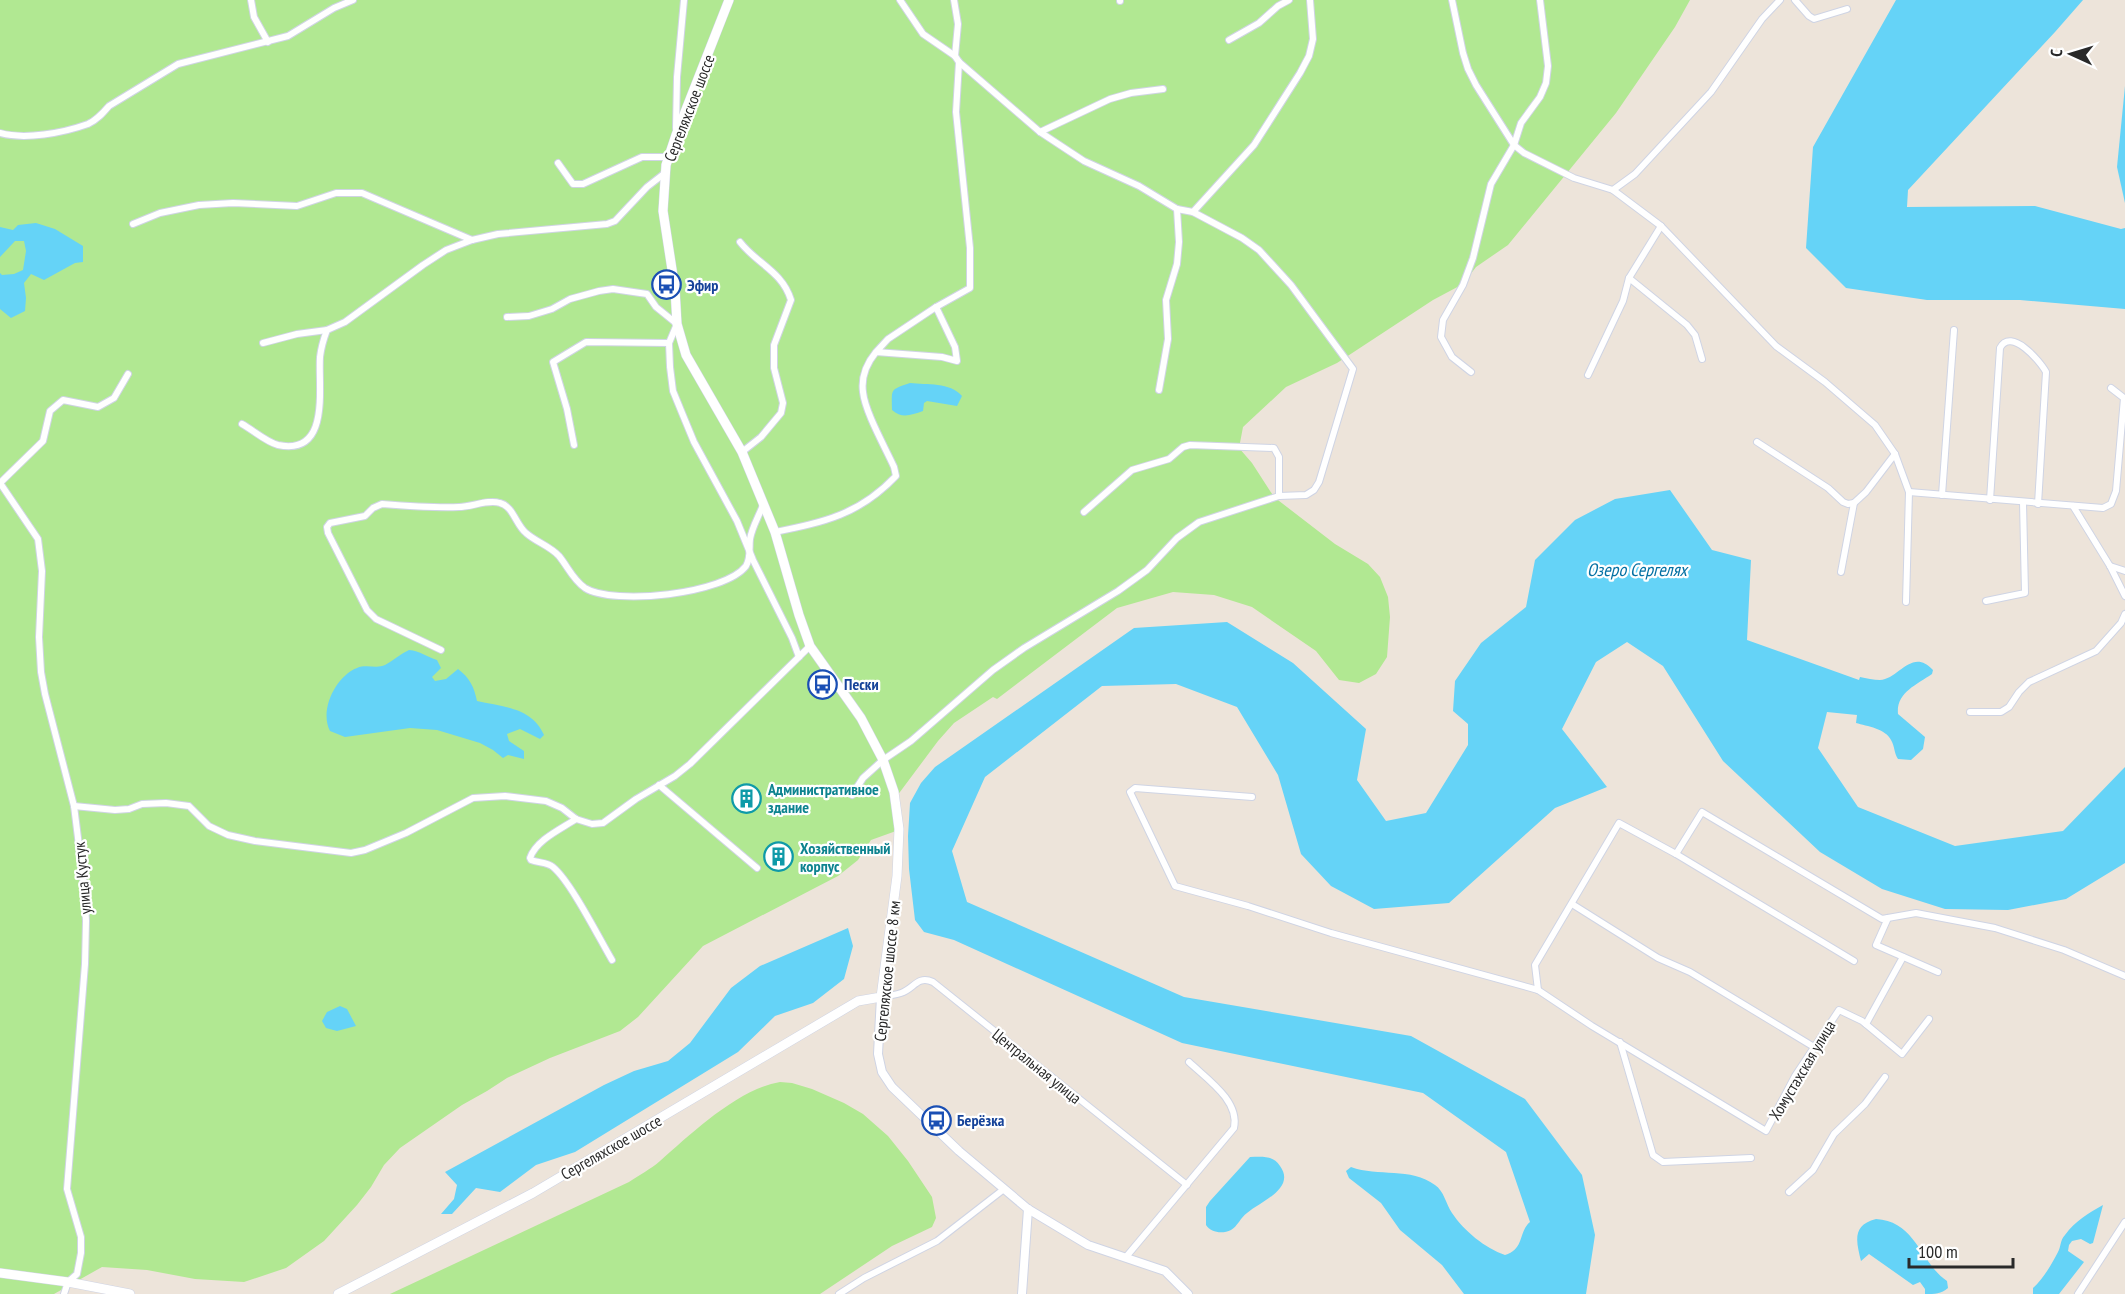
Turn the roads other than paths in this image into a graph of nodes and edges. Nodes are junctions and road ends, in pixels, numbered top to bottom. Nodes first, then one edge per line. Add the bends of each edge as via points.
1 (251, 0) edge
2 (353, 0) edge
3 (684, 0) edge
4 (729, 0) edge
5 (900, 0) edge
6 (954, 0) edge
7 (1289, 0) edge
8 (1310, 0) edge
9 (1452, 0) edge
10 (1540, 0) edge
11 (1780, 0) edge
12 (1795, 0) edge
13 (1847, 9) dead end
14 (1229, 40) dead end
15 (268, 42) junction
16 (957, 59) junction
17 (1163, 89) dead end
18 (1040, 132) junction
19 (0, 133) edge
20 (676, 135) junction
21 (1514, 145) junction
22 (669, 157) junction
23 (558, 163) dead end
24 (665, 173) junction
25 (1613, 190) junction
26 (1177, 208) junction
27 (1193, 212) junction
28 (133, 224) dead end
29 (1661, 226) junction
30 (472, 240) junction
31 (740, 242) dead end
32 (1629, 278) junction
33 (675, 289) joint
34 (936, 307) junction
35 (507, 317) dead end
36 (677, 324) junction
37 (327, 330) junction
38 (1954, 330) dead end
39 (263, 343) dead end
40 (669, 343) junction
41 (876, 352) junction
42 (1702, 358) dead end
43 (1471, 372) dead end
44 (128, 374) dead end
45 (1588, 375) dead end
46 (2111, 388) dead end
47 (1159, 390) dead end
48 (2125, 398) edge
49 (242, 424) dead end
50 (1757, 442) dead end
51 (574, 444) dead end
52 (742, 452) junction
53 (1895, 454) junction
54 (0, 483) edge
55 (1909, 492) junction
56 (1942, 495) junction
57 (1279, 496) junction
58 (1990, 500) junction
59 (2023, 502) junction
60 (1854, 503) junction
61 (2038, 504) junction
62 (764, 505) junction
63 (2073, 506) junction
64 (1084, 512) dead end
65 (775, 532) junction
66 (749, 550) junction
67 (2110, 566) junction
68 (2125, 571) edge
69 (1841, 573) dead end
70 (2125, 596) edge
71 (1986, 601) dead end
72 (1906, 602) dead end
73 (2125, 614) edge
74 (810, 646) junction
75 (441, 650) dead end
76 (799, 657) junction
77 (1970, 712) dead end
78 (883, 760) junction
79 (658, 785) junction
80 (852, 795) dead end
81 (1252, 797) dead end
82 (74, 806) junction
83 (576, 819) junction
84 (1676, 854) junction
85 (757, 868) dead end
86 (1572, 904) junction
87 (1888, 918) junction
88 (1903, 957) junction
89 (612, 960) dead end
90 (1854, 961) dead end
91 (1938, 972) dead end
92 (2125, 976) edge
93 (1538, 990) junction
94 (881, 997) junction
95 (1929, 1019) dead end
96 (1866, 1024) junction
97 (1620, 1042) junction
98 (1814, 1047) junction
99 (1189, 1062) dead end
100 (1885, 1077) dead end
101 (1751, 1158) dead end
102 (1187, 1185) junction
103 (1004, 1189) junction
104 (1789, 1192) dead end
105 (1028, 1209) junction
106 (2125, 1224) edge
107 (1126, 1257) junction
108 (0, 1273) edge
109 (68, 1282) junction
110 (64, 1294) edge
111 (130, 1294) edge
112 (338, 1294) edge
113 (839, 1294) edge
114 (1022, 1294) edge
115 (1188, 1294) edge
116 (2078, 1294) edge

1 - 15 street via 254,18
2 - 15 street via 288,36
3 - 20 street
4 - 20 main road, Сергеляхское шоссе
5 - 16 street via 923,34
6 - 16 street
7 - 14 street
8 - 27 street via 1313,39 1309,56 1254,145
9 - 21 street via 1468,69
10 - 21 street via 1548,66 1546,83 1521,123
11 - 25 street via 1711,92 1635,174
12 - 13 street via 1814,19
15 - 19 street via 178,64 109,105 89,123 22,137
16 - 18 street
16 - 34 street via 956,112 970,248 970,288
17 - 18 street via 1110,99
18 - 26 street via 1084,161
20 - 22 main road, Сергеляхское шоссе
21 - 25 street via 1574,178
21 - 43 street via 1491,184 1470,267 1443,320 1442,337 1452,357
22 - 23 street via 642,157 583,184 573,184
22 - 24 main road, Сергеляхское шоссе
24 - 30 street via 615,221 607,224
24 - 33 main road, Сергеляхское шоссе via 663,211
25 - 29 street
26 - 27 street
26 - 47 street via 1177,264 1166,300 1168,339
27 - 57 street via 1259,250 1291,285 1353,369 1319,482 1306,495
28 - 30 street via 160,213 199,205 297,206 336,193 362,193
29 - 32 street
29 - 53 street via 1776,346 1875,425
30 - 37 street via 446,250 345,322
31 - 52 street via 780,278 791,300 774,345 774,368 783,403 781,413
32 - 42 street via 1687,325 1695,335
32 - 45 street via 1623,301
33 - 36 main road, Сергеляхское шоссе 8 км
34 - 41 street via 888,339
34 - 41 street via 957,361
35 - 36 street via 529,316 570,299 612,289 647,294
36 - 40 street
36 - 52 main road, Сергеляхское шоссе 8 км via 686,355
37 - 39 street
37 - 49 street via 320,354 318,425 309,438 294,446 276,444
38 - 56 street
40 - 51 street via 586,342 552,362
40 - 66 street via 674,391 682,413
41 - 65 street via 868,362 863,391 896,476 846,514
44 - 54 street via 114,398 98,407 63,400 50,411 43,441
46 - 48 street
48 - 63 street via 2116,491 2111,504 2103,508
50 - 60 street via 1843,502
52 - 62 main road, Сергеляхское шоссе 8 км
53 - 55 street
53 - 60 street
54 - 82 street, улица Кустук via 38,539 42,572 41,672
55 - 56 street
55 - 72 street
56 - 58 street
57 - 64 street via 1279,457 1274,448 1190,445 1169,459 1132,470
57 - 78 street via 1199,522 1177,538 1147,570 993,670 911,741
58 - 59 street
58 - 61 street via 2000,348 2005,342 2027,349 2046,372
59 - 61 street
59 - 71 street via 2025,593
60 - 69 street
61 - 63 street
62 - 65 main road, Сергеляхское шоссе 8 км
62 - 66 street
63 - 67 street
65 - 74 main road, Сергеляхское шоссе 8 км
66 - 75 street via 748,564 716,584 661,596 629,597 599,594 585,588 559,556 526,534 508,507 500,502 460,507 382,504 365,516 330,523 328,533 367,610 376,619
66 - 76 street
67 - 68 street
67 - 70 street
73 - 77 street via 2096,651 2029,682 2009,707 2001,712
74 - 76 street
74 - 78 main road, Сергеляхское шоссе 8 км via 861,718
76 - 79 street via 690,764
78 - 80 street via 862,778
78 - 94 main road, Сергеляхское шоссе 8 км via 894,792 899,829 897,876
79 - 83 street via 603,823
79 - 85 street
81 - 93 street via 1135,788 1130,792 1175,886
82 - 83 street via 115,810 158,803 189,806 209,826 228,836 351,853 406,833 473,798 505,796 546,801
82 - 109 street, улица Кустук via 86,921 67,1178 81,1253 77,1274
83 - 89 street via 549,836 530,858 554,867
84 - 86 street via 1619,823
84 - 87 street via 1702,812 1882,919
84 - 90 street
86 - 93 street via 1535,965
86 - 98 street
87 - 88 street via 1876,945
87 - 92 street via 1916,913 1995,928 2053,946
88 - 91 street
88 - 96 street
93 - 97 street
94 - 102 street, Центральная улица via 903,993 920,980 933,982
94 - 103 street, Сергеляхское шоссе 8 км via 878,1054 882,1072 892,1087
94 - 112 main road, Сергеляхское шоссе via 858,1001 533,1193
95 - 96 street via 1902,1054
96 - 98 street, Хомустахская улица via 1839,1010
97 - 98 street, Хомустахская улица via 1766,1131
97 - 101 street via 1653,1155 1663,1162
99 - 102 street via 1227,1100 1236,1120 1234,1128
100 - 104 street via 1865,1104 1834,1134 1813,1170
102 - 107 street
103 - 105 street, Сергеляхское шоссе 8 км
103 - 113 street via 937,1241
105 - 107 street, Сергеляхское шоссе 8 км via 1088,1245
105 - 114 street
106 - 116 street
107 - 115 street, Сергеляхское шоссе 8 км via 1165,1271
108 - 109 main road
109 - 110 street, улица Кустук
109 - 111 main road

